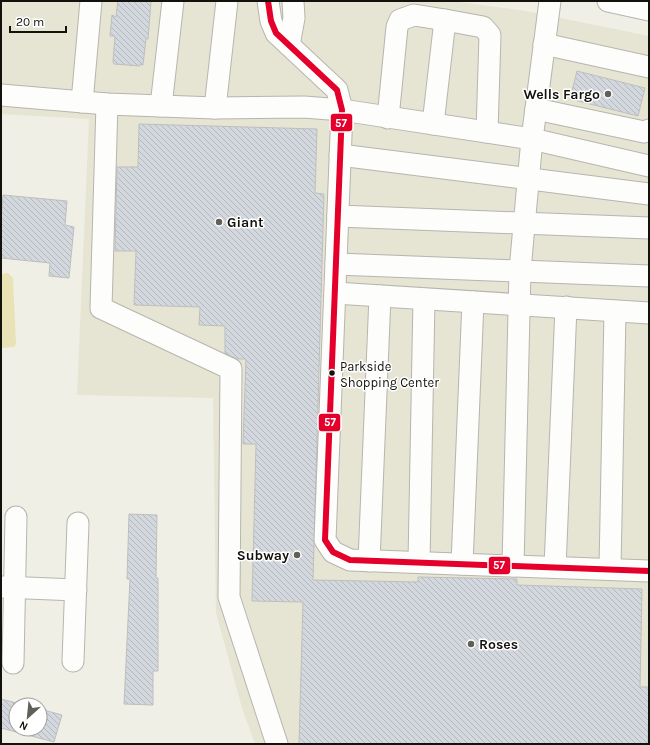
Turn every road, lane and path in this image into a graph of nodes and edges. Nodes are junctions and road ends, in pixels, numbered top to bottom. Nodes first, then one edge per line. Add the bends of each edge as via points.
1 (91, 1) edge
2 (173, 1) edge
3 (227, 1) edge
4 (268, 1) edge
5 (293, 1) edge
6 (550, 1) edge
7 (608, 1) edge
8 (649, 10) edge
9 (445, 20) junction
10 (544, 44) junction
11 (289, 45) junction
12 (649, 66) edge
13 (1, 95) edge
14 (82, 102) junction
15 (107, 104) junction
16 (161, 106) junction
17 (215, 108) junction
18 (536, 109) junction
19 (342, 110) junction
20 (388, 118) junction
21 (433, 124) junction
22 (649, 130) edge
23 (487, 132) junction
24 (532, 139) junction
25 (340, 155) junction
26 (649, 166) edge
27 (528, 178) junction
28 (649, 194) edge
29 (338, 216) junction
30 (524, 222) junction
31 (649, 228) edge
32 (336, 264) junction
33 (520, 270) junction
34 (649, 276) edge
35 (335, 293) junction
36 (380, 296) junction
37 (424, 299) junction
38 (473, 302) junction
39 (518, 305) junction
40 (566, 307) junction
41 (615, 311) junction
42 (649, 313) edge
43 (16, 517) dead end
44 (78, 523) dead end
45 (369, 561) junction
46 (418, 562) junction
47 (462, 564) junction
48 (513, 566) junction
49 (555, 567) junction
50 (610, 569) junction
51 (649, 571) edge
52 (8, 587) edge
53 (76, 590) junction
54 (73, 661) dead end
55 (13, 663) dead end
56 (277, 744) edge

1 - 14 street
2 - 16 street
3 - 17 street
4 - 11 street via 276,33
5 - 11 street via 294,18
6 - 10 street
7 - 8 street
9 - 20 street via 414,15 400,20 397,27
9 - 21 street
9 - 23 street via 483,27 490,35
10 - 12 street
10 - 18 street
11 - 19 street via 337,90
13 - 14 street
14 - 15 street
15 - 16 street
15 - 56 street via 101,308 231,369 229,597
16 - 17 street
17 - 19 street
18 - 22 street via 644,132
18 - 24 street
19 - 20 street
19 - 25 street
20 - 21 street
21 - 23 street
23 - 24 street
24 - 26 street
24 - 27 street
25 - 27 street
25 - 29 street
27 - 28 street
27 - 30 street
29 - 30 street
29 - 32 street
30 - 31 street
30 - 33 street
32 - 33 street
32 - 35 street
33 - 34 street
33 - 39 street
35 - 36 street
35 - 45 street via 325,540 333,552 341,557
36 - 37 street
36 - 45 street
37 - 38 street
37 - 46 street
38 - 39 street
38 - 47 street
39 - 40 street
39 - 48 street
40 - 41 street
40 - 49 street
41 - 42 street
41 - 50 street
43 - 52 street
44 - 53 street
45 - 46 street
46 - 47 street
47 - 48 street
48 - 49 street
49 - 50 street
50 - 51 street
52 - 53 street
52 - 55 street
53 - 54 street

